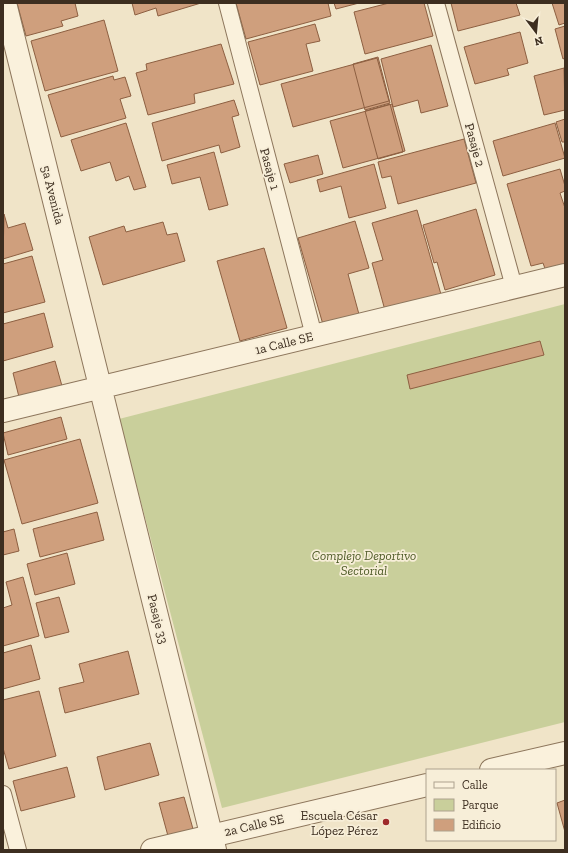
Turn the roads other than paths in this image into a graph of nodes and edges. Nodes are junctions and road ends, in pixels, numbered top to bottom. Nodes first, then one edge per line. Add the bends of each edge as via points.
1 (5, 3) edge
2 (227, 3) edge
3 (436, 3) edge
4 (565, 275) edge
5 (514, 287) junction
6 (314, 336) junction
7 (102, 387) junction
8 (3, 411) edge
9 (565, 753) edge
10 (494, 769) edge
11 (426, 785) edge
12 (3, 794) edge
13 (213, 842) edge
14 (18, 850) edge
15 (152, 850) edge

1 - 7 street, 5a Avenida
2 - 6 lane, Pasaje 1
3 - 5 lane, Pasaje 2
4 - 5 street, 1a Calle SE
5 - 6 street, 1a Calle SE
6 - 7 street, 1a Calle SE
7 - 8 street, 1a Calle SE
7 - 13 street, Pasaje 33
9 - 10 street
11 - 13 street, 2a Calle SE
12 - 14 lane
13 - 15 street, 2a Calle SE

